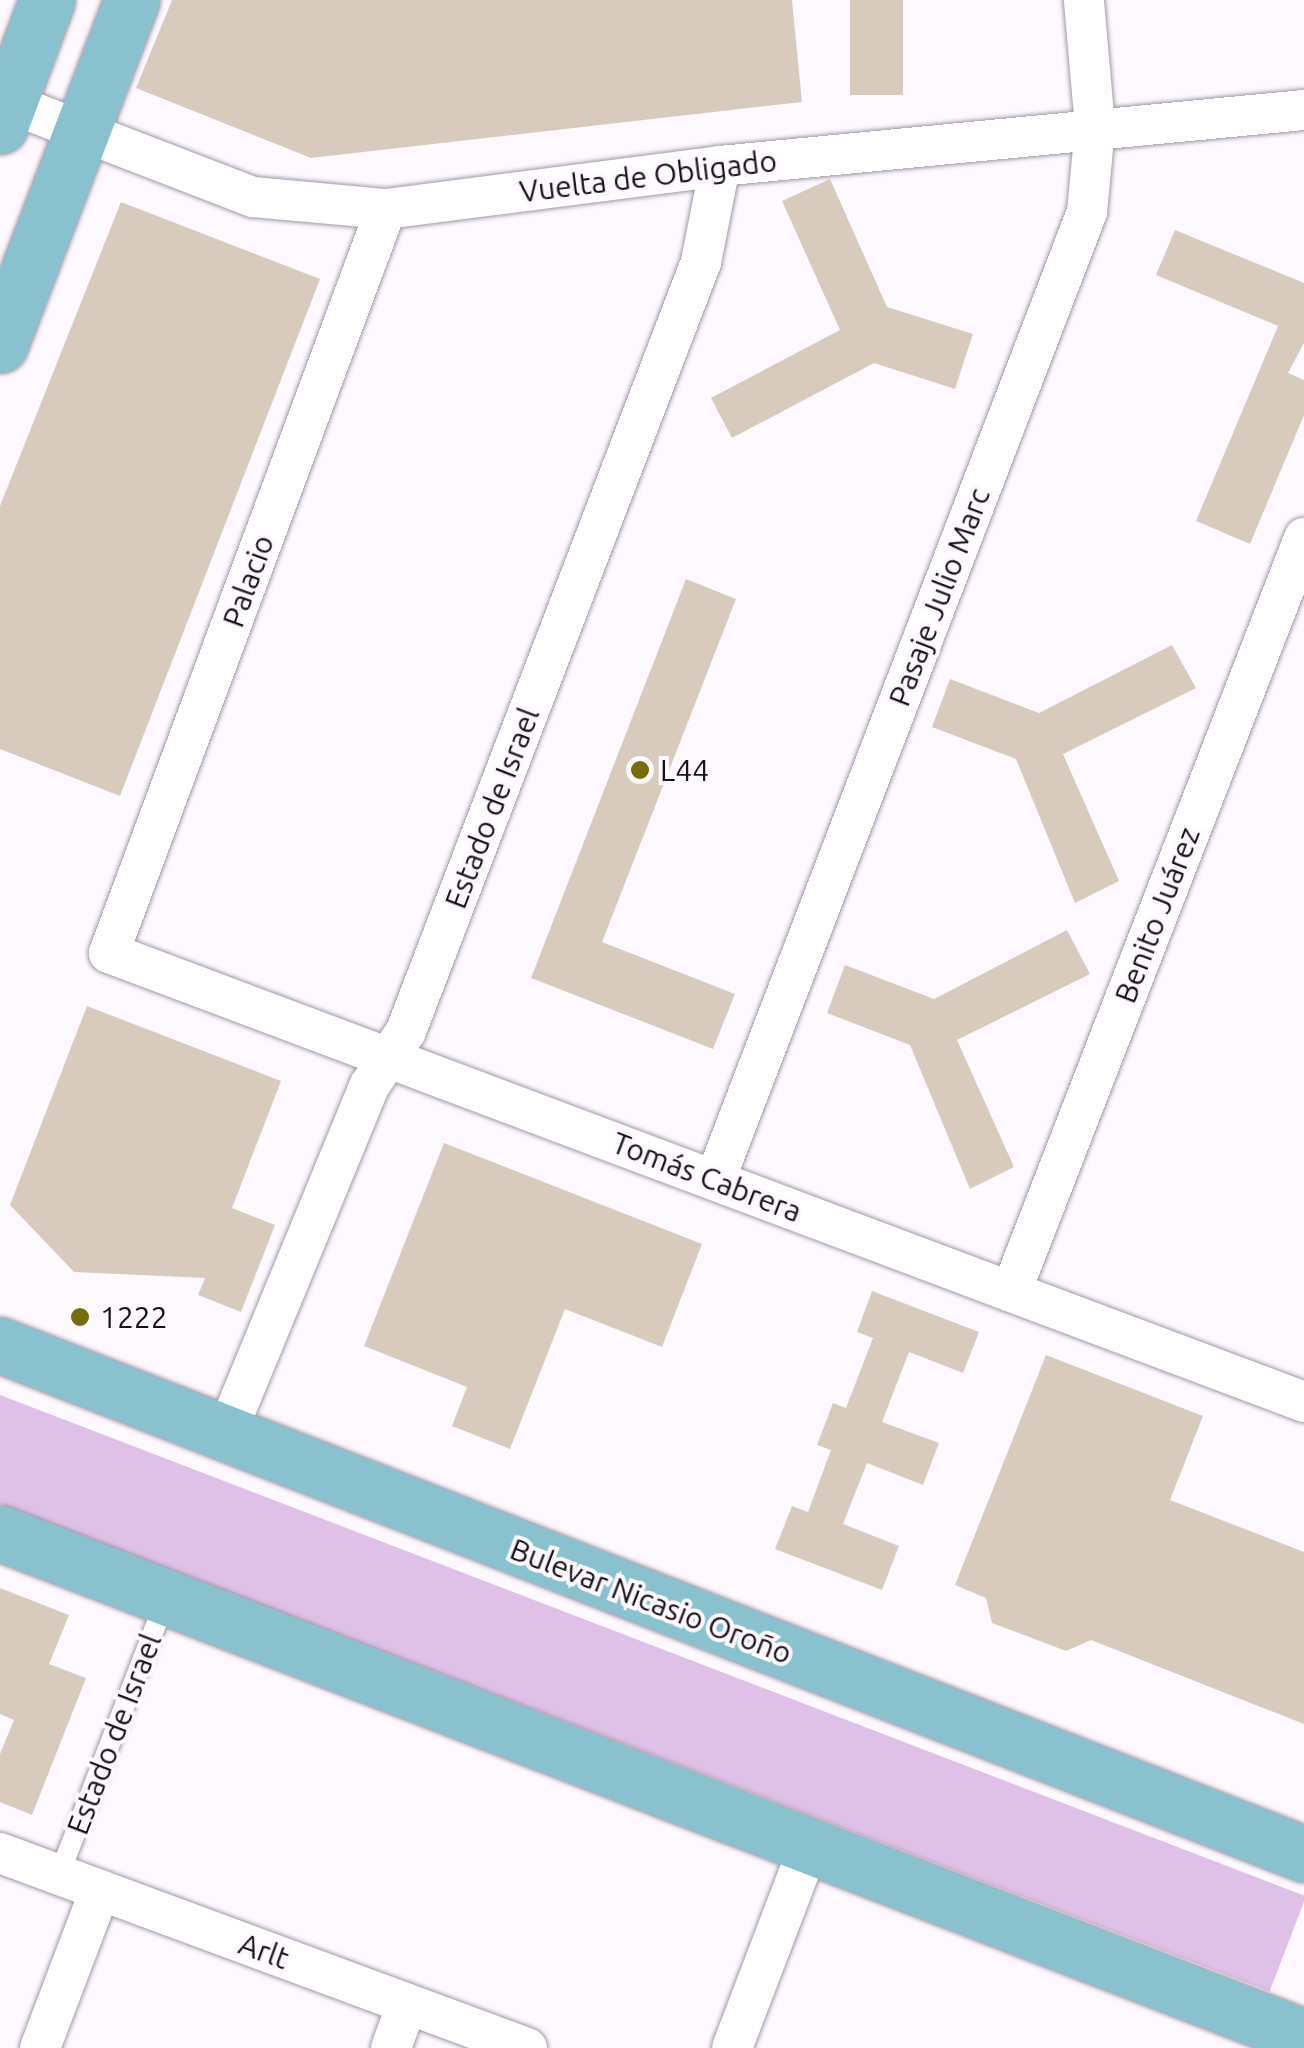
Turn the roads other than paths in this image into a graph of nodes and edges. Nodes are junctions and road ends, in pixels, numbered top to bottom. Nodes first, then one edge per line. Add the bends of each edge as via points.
1 (47, 0) edge
2 (132, 0) edge
3 (1084, 0) edge
4 (1304, 110) edge
5 (4, 114) edge
6 (1095, 127) junction
7 (82, 131) junction
8 (720, 166) junction
9 (386, 210) junction
10 (0, 346) edge
11 (1304, 538) edge
12 (110, 952) joint
13 (388, 1057) junction
14 (716, 1180) junction
15 (1011, 1292) junction
16 (0, 1345) edge
17 (1304, 1402) edge
18 (225, 1436) junction
19 (0, 1533) edge
20 (168, 1593) junction
21 (810, 1844) junction
22 (0, 1853) edge
23 (1304, 1854) edge
24 (59, 1875) junction
25 (100, 1890) junction
26 (408, 2004) junction
27 (1304, 2037) edge
28 (40, 2048) edge
29 (391, 2048) edge
30 (527, 2048) edge
31 (732, 2048) edge

1 - 5 main road
2 - 7 main road
3 - 6 street, Pasaje Julio Marc
4 - 6 street, Vuelta de Obligado
5 - 7 street, Vuelta de Obligado
6 - 8 street, Vuelta de Obligado
6 - 14 street, Pasaje Julio Marc via 1086,212
7 - 9 street, Vuelta de Obligado via 253,196
7 - 10 main road
8 - 9 street, Vuelta de Obligado
8 - 13 street, Estado de Israel via 701,262 406,1031
9 - 12 street, Palacio
11 - 15 street, Benito Juárez
12 - 13 street, Tomás Cabrera
13 - 14 street, Tomás Cabrera
13 - 18 street, Estado de Israel via 370,1085
14 - 15 street, Tomás Cabrera
15 - 17 street, Tomás Cabrera
16 - 18 main road, Bulevar Nicasio Oroño
18 - 23 main road, Bulevar Nicasio Oroño
19 - 20 main road
20 - 21 main road
20 - 24 lane, Estado de Israel
21 - 27 main road
21 - 31 street
22 - 24 street, Arlt
24 - 25 street, Arlt
25 - 26 street, Arlt
25 - 28 street
26 - 29 street
26 - 30 street, Arlt

